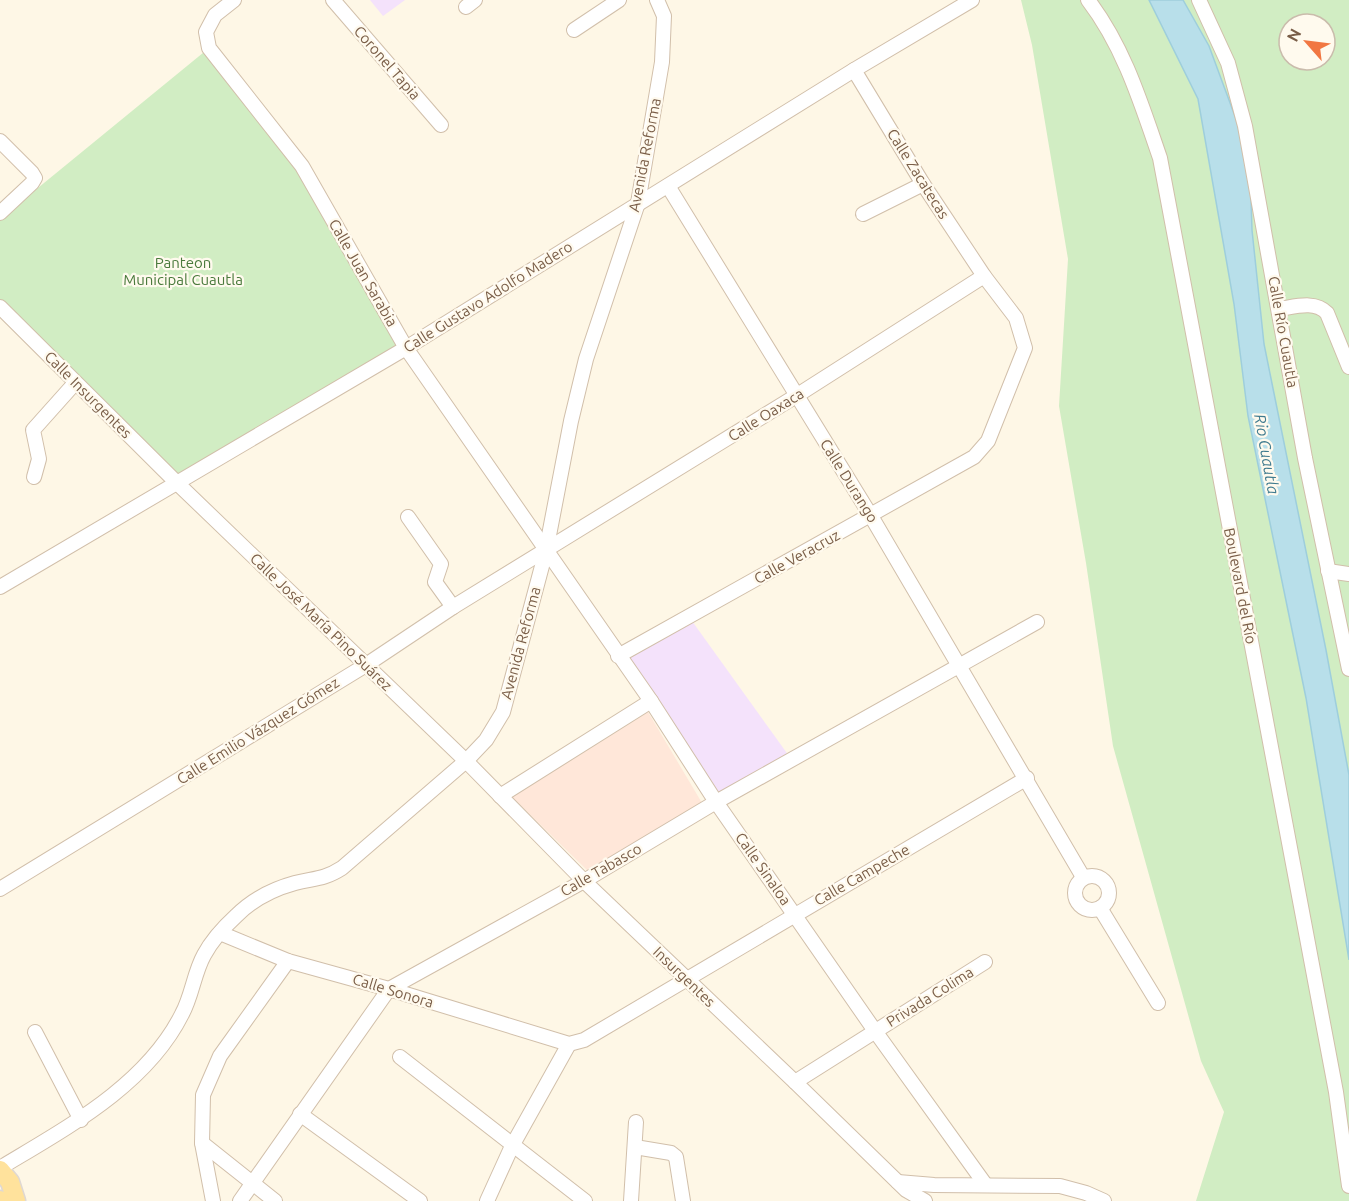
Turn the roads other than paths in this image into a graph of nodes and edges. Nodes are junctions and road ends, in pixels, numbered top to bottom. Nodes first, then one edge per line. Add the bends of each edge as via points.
1 (234, 0) edge
2 (333, 0) edge
3 (619, 0) edge
4 (657, 0) edge
5 (972, 0) edge
6 (1088, 0) edge
7 (1199, 0) edge
8 (574, 30) dead end
9 (854, 70) junction
10 (441, 125) dead end
11 (1, 142) edge
12 (923, 184) junction
13 (668, 186) junction
14 (638, 203) junction
15 (2, 207) edge
16 (863, 214) dead end
17 (984, 276) junction
18 (0, 307) edge
19 (1279, 309) junction
20 (406, 348) junction
21 (1349, 367) edge
22 (75, 383) junction
23 (796, 396) junction
24 (975, 457) joint
25 (34, 477) dead end
26 (177, 483) junction
27 (871, 516) junction
28 (408, 517) dead end
29 (546, 550) junction
30 (1329, 571) junction
31 (1349, 574) edge
32 (0, 587) edge
33 (453, 607) junction
34 (1037, 622) dead end
35 (618, 656) junction
36 (366, 665) junction
37 (959, 666) junction
38 (1349, 669) edge
39 (651, 701) junction
40 (466, 761) junction
41 (1027, 778) junction
42 (500, 796) junction
43 (716, 802) junction
44 (1083, 877) junction
45 (584, 881) junction
46 (0, 889) edge
47 (1100, 909) junction
48 (795, 915) junction
49 (220, 933) junction
50 (288, 961) junction
51 (985, 962) dead end
52 (685, 979) junction
53 (389, 989) junction
54 (1158, 1003) dead end
55 (875, 1031) junction
56 (34, 1032) dead end
57 (569, 1044) junction
58 (400, 1057) dead end
59 (795, 1082) junction
60 (300, 1114) junction
61 (81, 1120) junction
62 (636, 1122) dead end
63 (202, 1143) junction
64 (512, 1146) junction
65 (635, 1147) junction
66 (0, 1169) edge
67 (252, 1184) junction
68 (985, 1184) junction
69 (1349, 1186) edge
70 (905, 1191) edge
71 (16, 1201) edge
72 (213, 1201) edge
73 (240, 1201) edge
74 (275, 1201) edge
75 (420, 1201) edge
76 (487, 1201) edge
77 (585, 1201) edge
78 (631, 1201) edge
79 (683, 1201) edge
80 (925, 1201) edge
81 (1104, 1201) edge

1 - 20 street, Calle Juan Sarabia via 215,15 206,33 209,48 302,166
2 - 10 street, Coronel Tapia
3 - 8 street
4 - 14 street, Avenida Reforma via 664,16 662,62
5 - 9 street, Calle Gustavo Adolfo Madero
6 - 69 street, Boulevard del Río via 1100,15 1130,74 1160,158 1336,1092
7 - 19 street, Calle Río Cuautla via 1228,63 1245,126
9 - 12 street, Calle Zacatecas
9 - 13 street, Calle Gustavo Adolfo Madero
11 - 15 street via 34,178
12 - 16 street
12 - 17 street, Calle Zacatecas
13 - 14 street, Calle Gustavo Adolfo Madero
13 - 23 street, Calle Durango
14 - 20 street, Calle Gustavo Adolfo Madero
14 - 29 street, Avenida Reforma via 586,358
17 - 23 street, Calle Oaxaca
17 - 24 street, Calle Zacatecas via 1016,318 1025,348 988,441
18 - 22 street, Calle Insurgentes
19 - 21 street via 1316,305 1327,312
19 - 30 street, Calle Río Cuautla
20 - 26 street, Calle Gustavo Adolfo Madero
20 - 29 street, Calle Juan Sarabia
22 - 25 street via 33,430 39,459
22 - 26 street, Calle Insurgentes
23 - 27 street, Calle Durango
23 - 29 street, Calle Oaxaca
24 - 27 street, Calle Veracruz
26 - 32 street, Calle Gustavo Adolfo Madero
26 - 36 street, Calle José María Pino Suárez
27 - 35 street, Calle Veracruz
27 - 37 street, Calle Durango
28 - 33 street via 441,564 435,582
29 - 33 street, Calle Emilio Vázquez Gómez
29 - 35 street, Calle Sinaloa
29 - 40 street, Avenida Reforma via 503,712 486,740
30 - 31 street
30 - 38 street, Calle Río Cuautla
33 - 36 street, Calle Emilio Vázquez Gómez
34 - 37 street, Calle Tabasco
35 - 39 street, Calle Sinaloa
36 - 40 street, Calle José María Pino Suárez
36 - 46 street, Calle Emilio Vázquez Gómez
37 - 41 street, Calle Durango
37 - 43 street, Calle Tabasco
39 - 42 street
39 - 43 street, Calle Sinaloa
40 - 42 street, Insurgentes
40 - 49 street, Avenida Reforma via 342,868 327,877 273,890 237,915
41 - 44 street, Calle Durango
41 - 48 street, Calle Campeche
42 - 45 street, Insurgentes
43 - 45 street, Calle Tabasco
43 - 48 street, Calle Sinaloa
44 - 47 street via 1097,876 1107,884 1109,898
44 - 47 street via 1074,889 1077,904 1088,911
45 - 52 street, Insurgentes
45 - 53 street, Calle Tabasco
47 - 54 street
48 - 52 street, Calle Campeche
48 - 55 street, Calle Sinaloa
49 - 50 street, Calle Sonora
49 - 61 street, Avenida Reforma via 204,955 182,1014 159,1050
50 - 53 street, Calle Sonora
50 - 63 street via 220,1056 202,1095
51 - 55 street, Privada Colima
52 - 57 street, Calle Campeche via 584,1040
52 - 59 street, Insurgentes
53 - 57 street, Calle Sonora
53 - 60 street, Calle Tabasco
55 - 59 street, Privada Colima
55 - 68 street, Calle Sinaloa
56 - 61 street
57 - 64 street
58 - 64 street
59 - 70 street, Insurgentes
60 - 67 street, Calle Tabasco
60 - 75 street
61 - 66 street, Avenida Reforma
62 - 65 street
63 - 67 street
63 - 72 street
64 - 76 street
64 - 77 street
65 - 78 street
65 - 79 street via 676,1157
66 - 71 main road via 10,1182
67 - 73 street, Calle Tabasco
67 - 74 street
68 - 70 street via 934,1185
68 - 81 street via 1060,1186
70 - 80 street, Insurgentes

